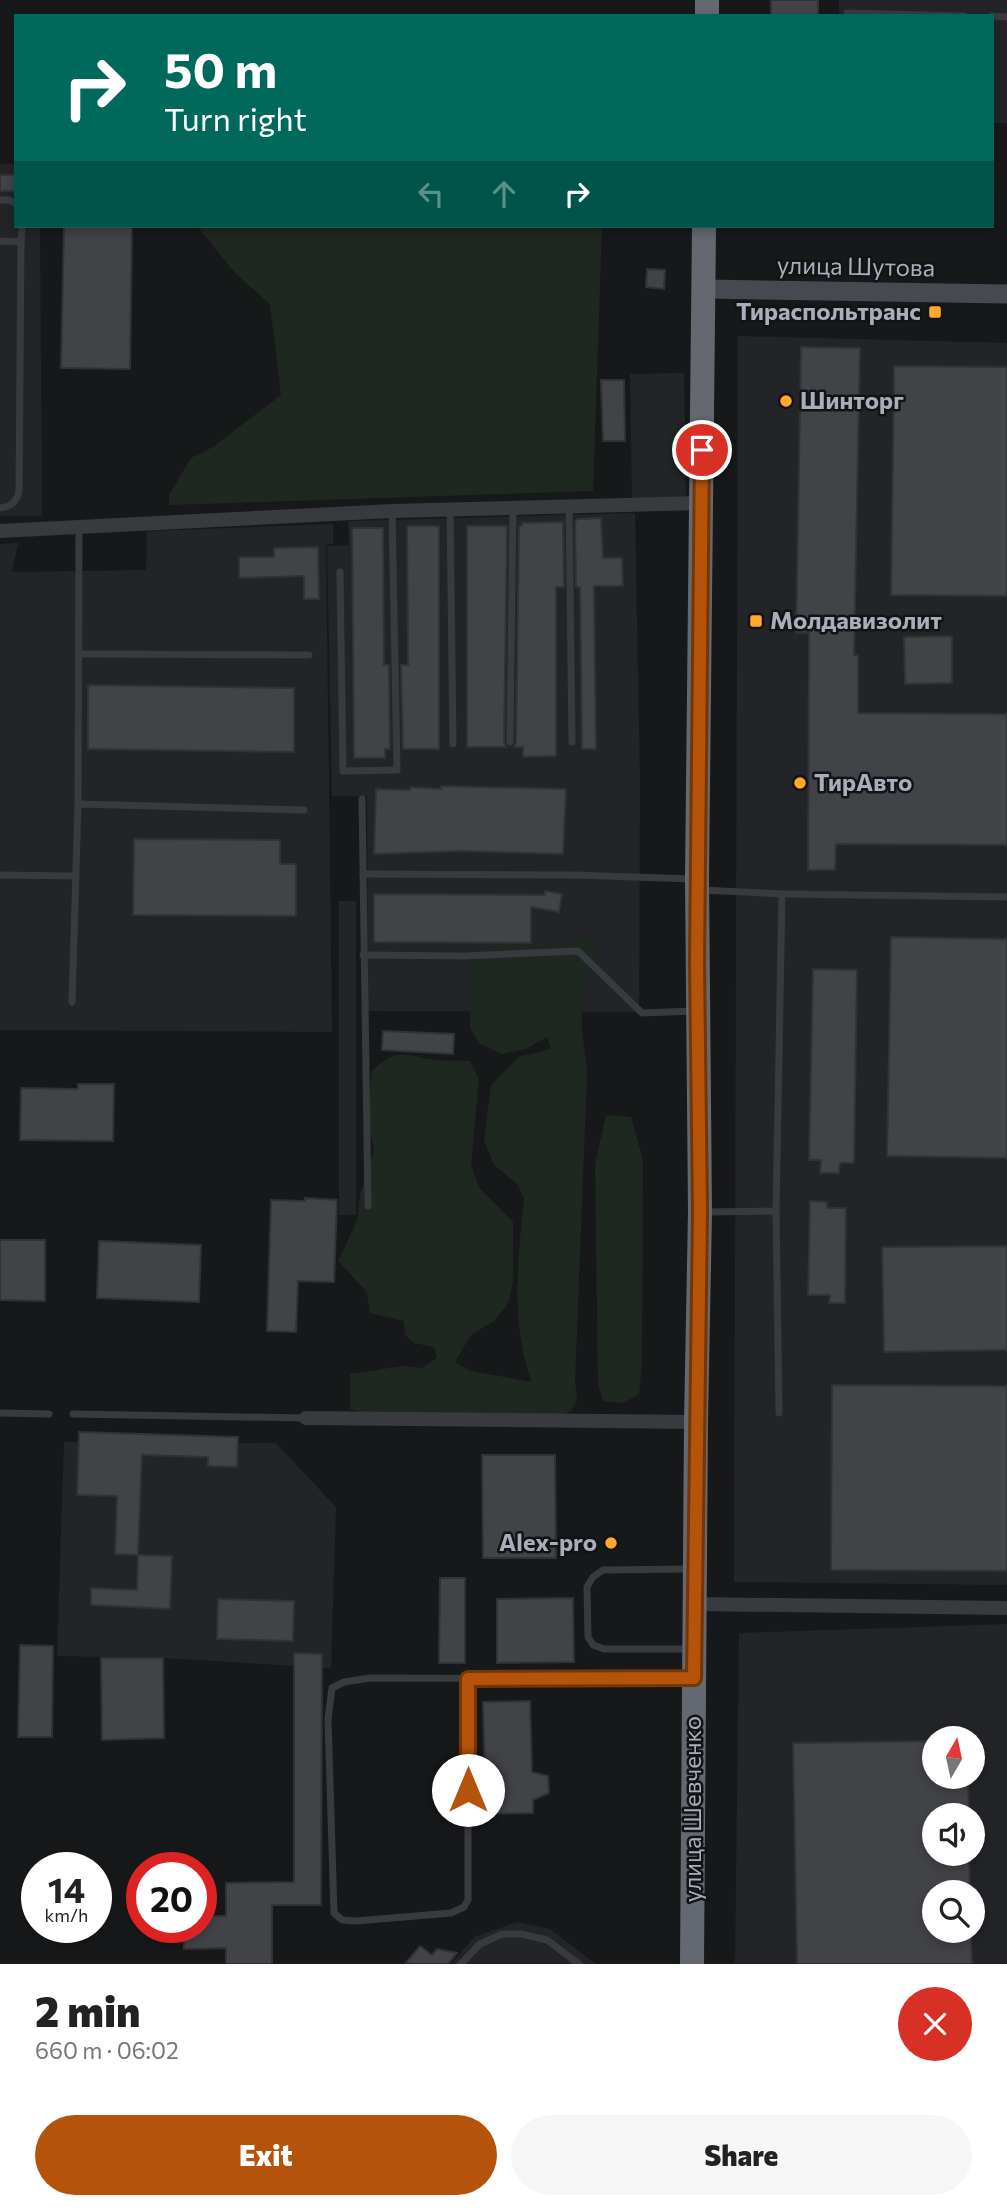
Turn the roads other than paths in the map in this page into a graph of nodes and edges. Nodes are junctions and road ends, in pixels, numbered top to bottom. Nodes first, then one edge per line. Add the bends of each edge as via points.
1 (847, 13) dead end
2 (886, 14) edge
3 (22, 228) edge
4 (704, 228) edge
5 (0, 241) edge
6 (21, 242) junction
7 (704, 289) junction
8 (1007, 294) edge
9 (701, 503) junction
10 (569, 506) junction
11 (0, 508) edge
12 (513, 508) junction
13 (450, 509) junction
14 (392, 511) junction
15 (79, 527) junction
16 (2, 533) edge
17 (340, 572) dead end
18 (79, 654) junction
19 (309, 655) dead end
20 (510, 742) dead end
21 (572, 742) dead end
22 (453, 744) dead end
23 (362, 799) dead end
24 (78, 804) junction
25 (304, 810) dead end
26 (363, 874) junction
27 (0, 875) edge
28 (76, 876) junction
29 (697, 885) junction
30 (782, 894) junction
31 (1007, 897) edge
32 (363, 955) junction
33 (72, 1002) dead end
34 (697, 1011) junction
35 (368, 1206) dead end
36 (776, 1211) junction
37 (700, 1212) junction
38 (0, 1413) edge
39 (779, 1413) dead end
40 (49, 1414) dead end
41 (73, 1414) dead end
42 (306, 1418) joint
43 (696, 1422) junction
44 (695, 1569) junction
45 (695, 1604) junction
46 (1007, 1608) edge
47 (694, 1649) junction
48 (694, 1678) junction
49 (468, 1679) junction
50 (461, 1964) edge
51 (579, 1964) edge
52 (692, 1964) edge

1 - 2 lane
3 - 6 lane
4 - 7 highway, улица Шевченко
5 - 6 lane
6 - 11 lane via 19,492 16,501
7 - 8 street, улица Шутова
7 - 9 highway, улица Шевченко
9 - 10 street
9 - 29 highway, улица Шевченко
10 - 12 street
10 - 21 lane
12 - 13 street
12 - 20 lane
13 - 14 street
13 - 22 lane
14 - 15 street
14 - 17 lane via 397,770 344,771
15 - 16 street
15 - 18 lane
18 - 19 lane
18 - 24 lane
23 - 26 lane
24 - 25 lane
24 - 28 lane
26 - 29 lane via 574,875
26 - 32 lane
27 - 28 lane
28 - 33 lane
29 - 30 lane
29 - 34 highway, улица Шевченко
30 - 31 lane
30 - 36 lane
32 - 34 lane via 578,951 642,1013
32 - 35 lane
34 - 37 highway, улица Шевченко
36 - 37 lane
36 - 39 lane
37 - 43 highway, улица Шевченко
38 - 40 lane
41 - 42 lane
42 - 43 street
43 - 44 highway, улица Шевченко
44 - 45 highway, улица Шевченко
44 - 47 lane via 603,1570 587,1587 588,1637 593,1645 604,1650
45 - 46 street
45 - 47 highway, улица Шевченко
47 - 48 highway, улица Шевченко
48 - 49 lane
48 - 52 highway, улица Шевченко
49 - 49 lane via 370,1678 332,1688 328,1720 334,1913 342,1920 451,1913 468,1900
50 - 51 lane via 480,1944 502,1934 522,1934 548,1940

